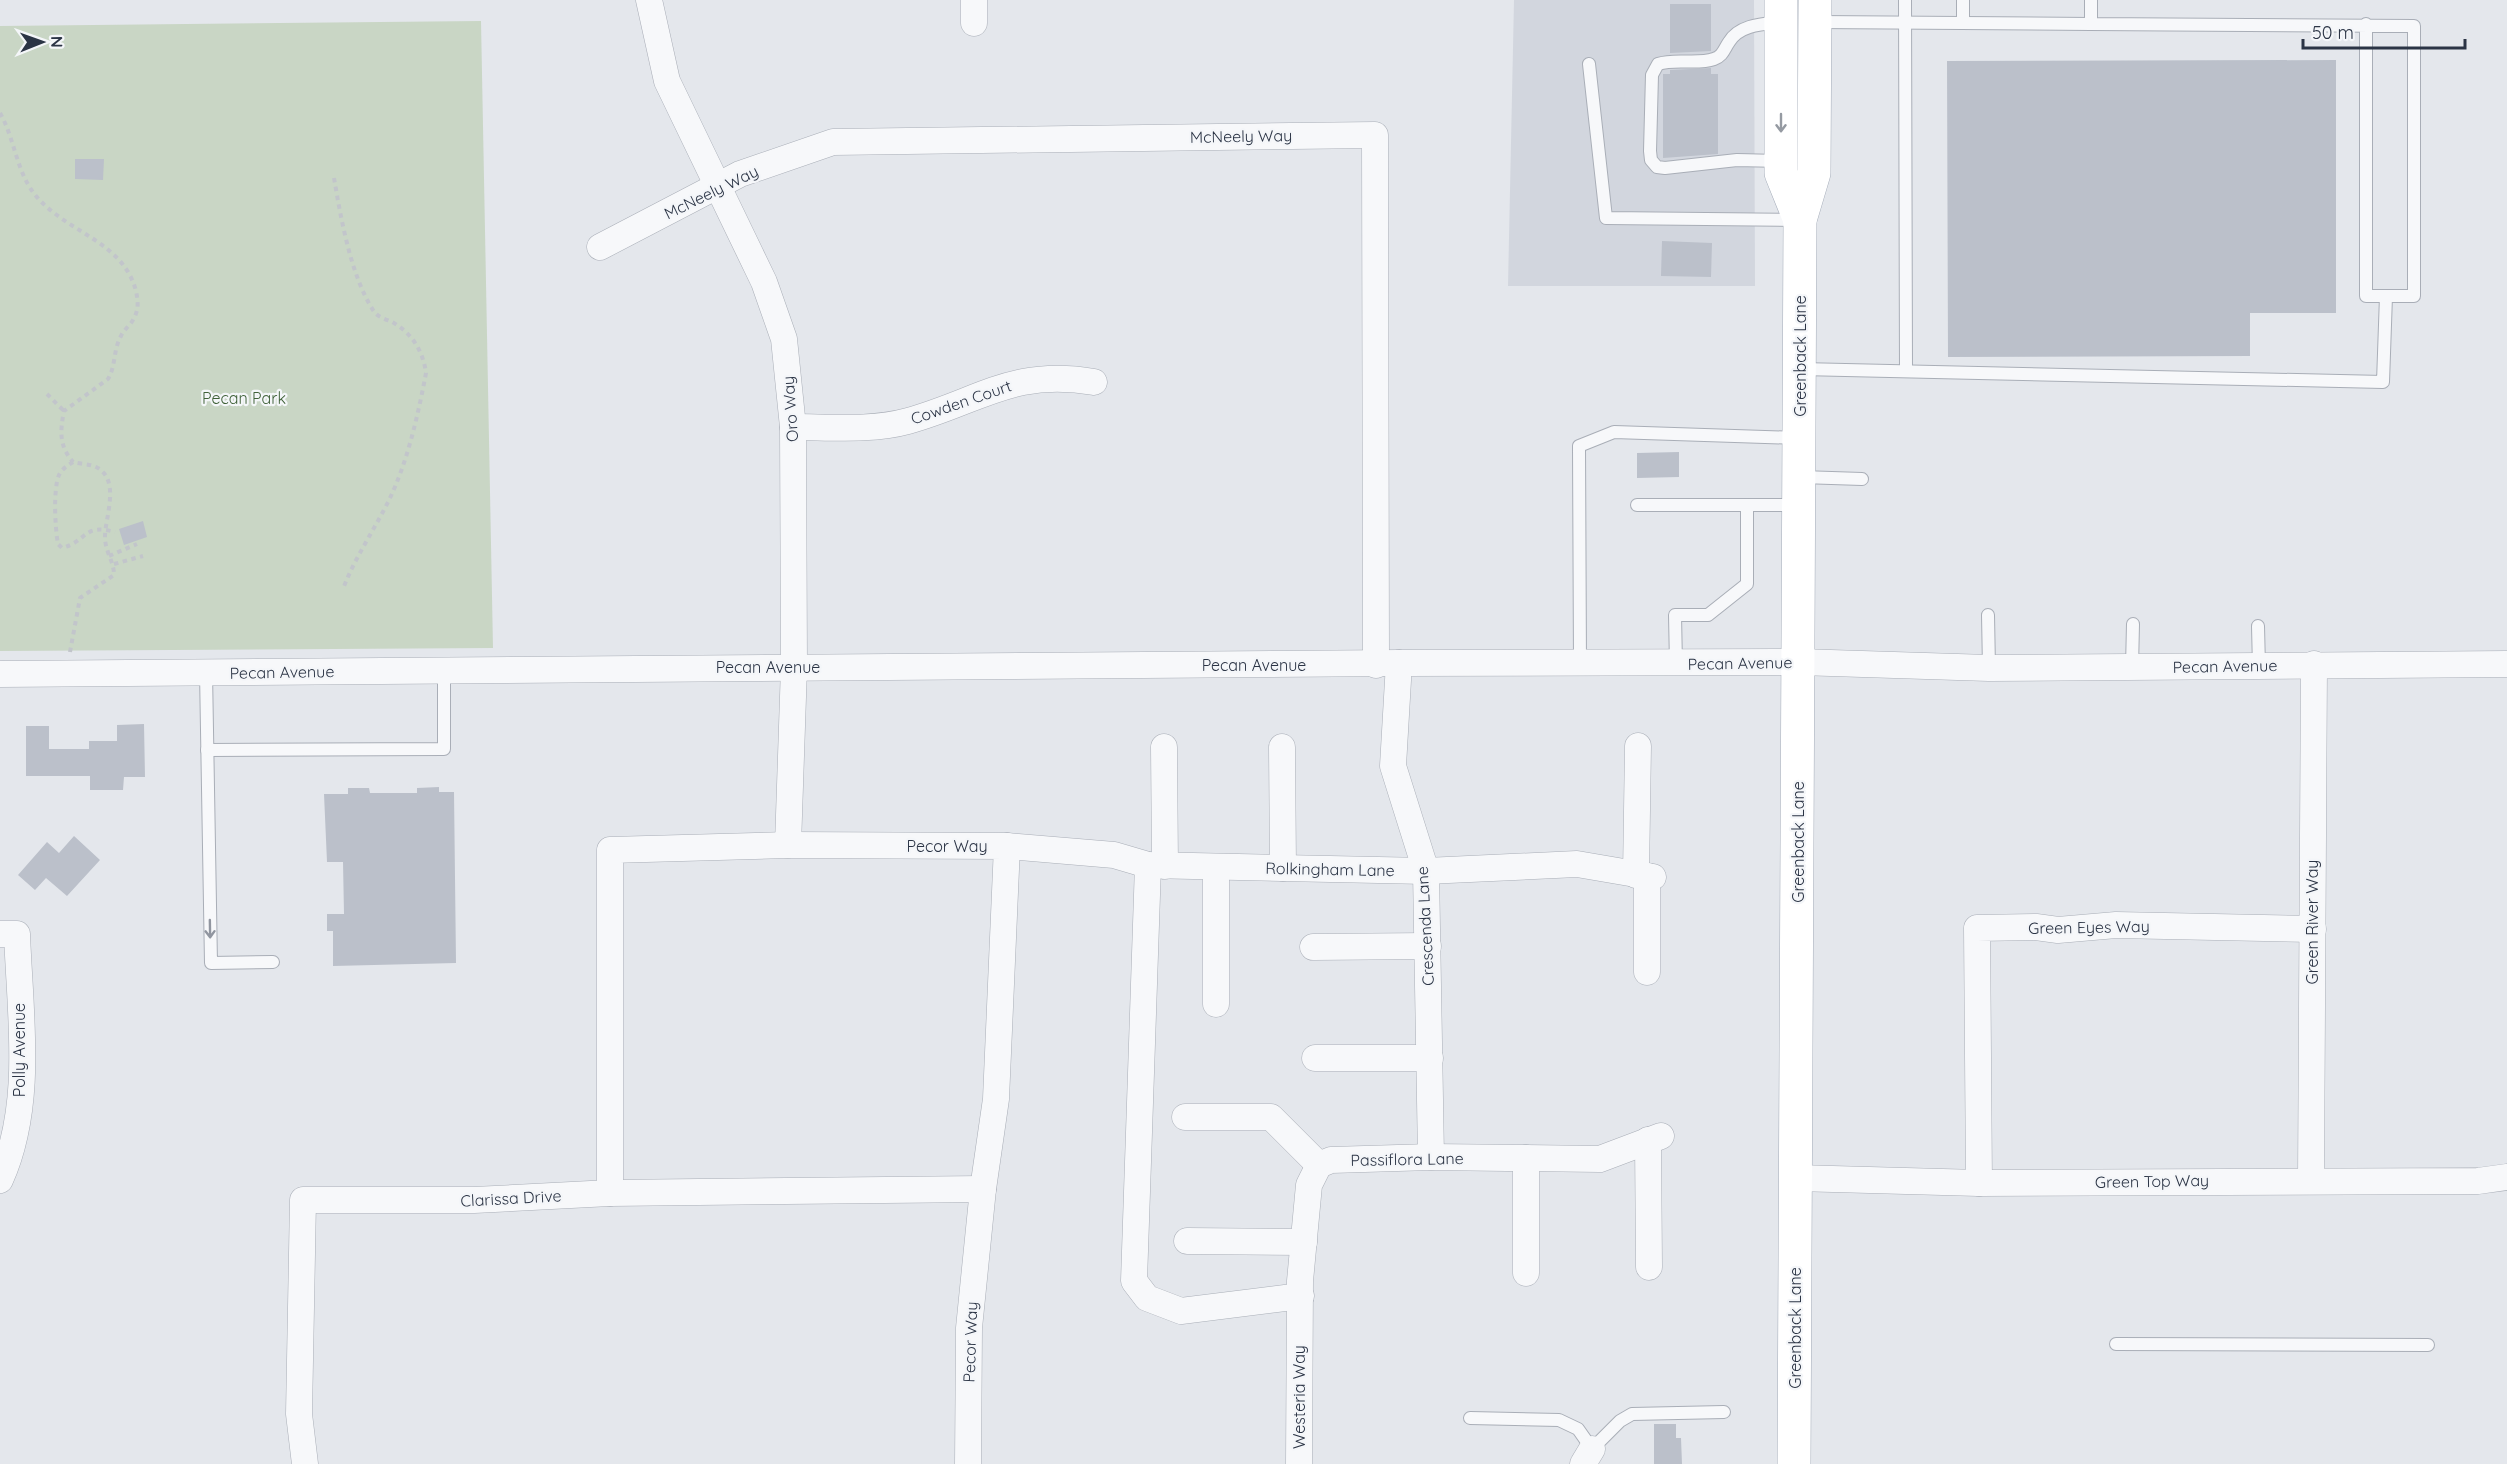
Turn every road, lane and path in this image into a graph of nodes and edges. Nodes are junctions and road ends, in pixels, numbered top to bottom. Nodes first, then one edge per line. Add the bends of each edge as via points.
1 (649, 0) edge
2 (1905, 0) edge
3 (1963, 0) edge
4 (2091, 0) edge
5 (1798, 9) edge
6 (1905, 21) junction
7 (1963, 22) junction
8 (2091, 24) junction
9 (2366, 24) junction
10 (1589, 64) dead end
11 (0, 112) edge
12 (1797, 161) junction
13 (334, 178) dead end
14 (717, 188) junction
15 (1800, 220) junction
16 (600, 247) dead end
17 (2386, 296) junction
18 (1800, 369) junction
19 (1906, 370) junction
20 (1094, 382) dead end
21 (47, 394) dead end
22 (64, 411) junction
23 (793, 427) junction
24 (1800, 438) junction
25 (73, 462) junction
26 (1862, 479) dead end
27 (1799, 491) junction
28 (1637, 505) dead end
29 (1747, 505) junction
30 (106, 529) junction
31 (115, 532) dead end
32 (137, 544) dead end
33 (109, 556) junction
34 (143, 556) dead end
35 (114, 564) junction
36 (343, 589) dead end
37 (1988, 615) dead end
38 (2133, 624) dead end
39 (2258, 626) dead end
40 (1799, 662) junction
41 (1388, 664) junction
42 (1580, 664) junction
43 (1676, 664) junction
44 (2314, 664) junction
45 (2507, 664) edge
46 (794, 667) junction
47 (2132, 667) junction
48 (2259, 667) junction
49 (1989, 668) junction
50 (444, 670) junction
51 (206, 672) junction
52 (0, 674) edge
53 (66, 674) junction
54 (1638, 746) dead end
55 (1164, 747) dead end
56 (1282, 747) dead end
57 (207, 750) junction
58 (788, 845) junction
59 (1008, 846) junction
60 (1156, 865) junction
61 (1216, 867) junction
62 (1283, 868) junction
63 (1426, 871) junction
64 (1645, 876) junction
65 (2313, 928) junction
66 (0, 934) edge
67 (1428, 946) junction
68 (1313, 947) dead end
69 (273, 962) dead end
70 (1647, 972) dead end
71 (1216, 1004) dead end
72 (1315, 1058) dead end
73 (1430, 1058) junction
74 (1185, 1117) dead end
75 (1431, 1157) junction
76 (1526, 1158) junction
77 (1319, 1164) junction
78 (2507, 1177) edge
79 (1796, 1178) junction
80 (0, 1180) edge
81 (2311, 1180) junction
82 (1979, 1183) junction
83 (983, 1189) junction
84 (610, 1193) junction
85 (1187, 1241) dead end
86 (1304, 1242) junction
87 (1649, 1267) dead end
88 (1526, 1273) dead end
89 (1301, 1296) junction
90 (2116, 1344) dead end
91 (2428, 1345) dead end
92 (1724, 1412) dead end
93 (1470, 1418) dead end
94 (1588, 1457) edge
95 (305, 1464) edge
96 (968, 1464) edge
97 (1299, 1464) edge
98 (1794, 1464) edge

1 - 14 street, Oro Way via 667,81
2 - 6 lane
3 - 7 lane
4 - 8 lane
5 - 6 lane
5 -> 12 main road, Greenback Lane
5 - 12 main road, Greenback Lane via 1799,96 1814,111
5 - 12 lane via 1742,30 1730,40 1724,53 1713,59 1658,64 1652,75 1650,151 1657,167 1665,168 1737,160
6 - 7 lane
6 - 19 lane
7 - 8 lane
8 - 9 lane
9 - 17 lane via 2366,296
9 - 17 lane via 2414,26 2414,296
10 - 15 lane via 1606,218
11 - 22 path via 20,167 36,197 125,264 139,302 135,317 121,334 108,379
12 - 15 main road, Greenback Lane via 1781,173
13 - 36 path via 344,230 364,296 375,314 407,331 424,360 426,373 406,454 391,495
14 - 16 street, McNeely Way
14 - 23 street, Oro Way via 774,305 784,339
14 - 41 street, McNeely Way via 740,174 818,146 849,140 1375,135
15 - 18 main road, Greenback Lane
17 - 19 lane via 2383,382
18 - 19 lane
18 - 24 main road, Greenback Lane
20 - 23 street, Cowden Court via 1072,378 1022,381 992,388 905,422
21 - 22 path
22 - 25 path via 62,442
23 - 46 street, Oro Way
24 - 27 main road, Greenback Lane
24 - 42 lane via 1614,432 1579,446
25 - 30 path via 98,468 106,478 110,504
25 - 30 path via 58,477 58,544 62,548 72,545 92,529
26 - 27 lane
27 - 29 lane
27 - 40 main road, Greenback Lane
28 - 29 lane
29 - 43 lane via 1747,584 1708,615 1675,615
30 - 31 path
30 - 33 path
32 - 33 path
33 - 35 path
34 - 35 path
35 - 53 path via 114,576 80,598
37 - 49 lane
38 - 47 lane
39 - 48 lane
40 - 43 street, Pecan Avenue
40 - 49 street, Pecan Avenue
40 - 79 main road, Greenback Lane
41 - 42 street, Pecan Avenue
41 - 46 street, Pecan Avenue
41 - 63 street, Crescenda Lane via 1393,766
42 - 43 street, Pecan Avenue
44 - 45 street, Pecan Avenue
44 - 48 street, Pecan Avenue
44 - 65 street, Green River Way
46 - 50 street, Pecan Avenue
46 - 58 street, Oro Way
47 - 48 street, Pecan Avenue
47 - 49 street, Pecan Avenue
50 - 51 street, Pecan Avenue
50 - 57 lane via 444,748
51 - 53 street, Pecan Avenue
51 - 57 lane
52 - 53 street, Pecan Avenue
54 - 64 street
55 - 60 street
56 - 62 street
57 -> 69 lane via 211,963
58 - 59 street, Pecor Way
58 - 84 street, Pecor Way via 610,850
59 - 60 street, Rolkingham Lane via 1114,855
59 - 83 street, Pecor Way via 996,1099
60 - 61 street, Rolkingham Lane
60 - 89 street via 1134,1281 1147,1298 1181,1311
61 - 62 street, Rolkingham Lane
61 - 71 street
62 - 63 street, Rolkingham Lane
63 - 64 street, Rolkingham Lane via 1577,864
63 - 67 street, Crescenda Lane
64 - 70 street
65 - 81 street, Green River Way
65 - 82 street, Green Eyes Way via 1977,928
66 - 80 street, Polly Avenue via 18,934 22,1064 16,1136
67 - 68 street
67 - 73 street, Crescenda Lane
72 - 73 street
73 - 75 street, Crescenda Lane
74 - 77 street via 1271,1117
75 - 76 street, Passiflora Lane
75 - 77 street, Passiflora Lane via 1331,1160
76 - 87 street, Passiflora Lane via 1600,1159 1654,1138
76 - 88 street
77 - 86 street via 1308,1185
78 - 81 street, Green Top Way via 2478,1181
79 - 82 street, Green Top Way
79 - 98 main road, Greenback Lane
81 - 82 street, Green Top Way
83 - 84 street, Clarissa Drive
83 - 96 street, Pecor Way via 969,1328
84 - 95 street, Clarissa Drive via 474,1200 303,1200 299,1414
85 - 86 street
86 - 89 street
89 - 97 street, Westeria Way
90 - 91 lane
92 - 94 lane via 1632,1413
93 - 94 lane via 1559,1420 1578,1430

